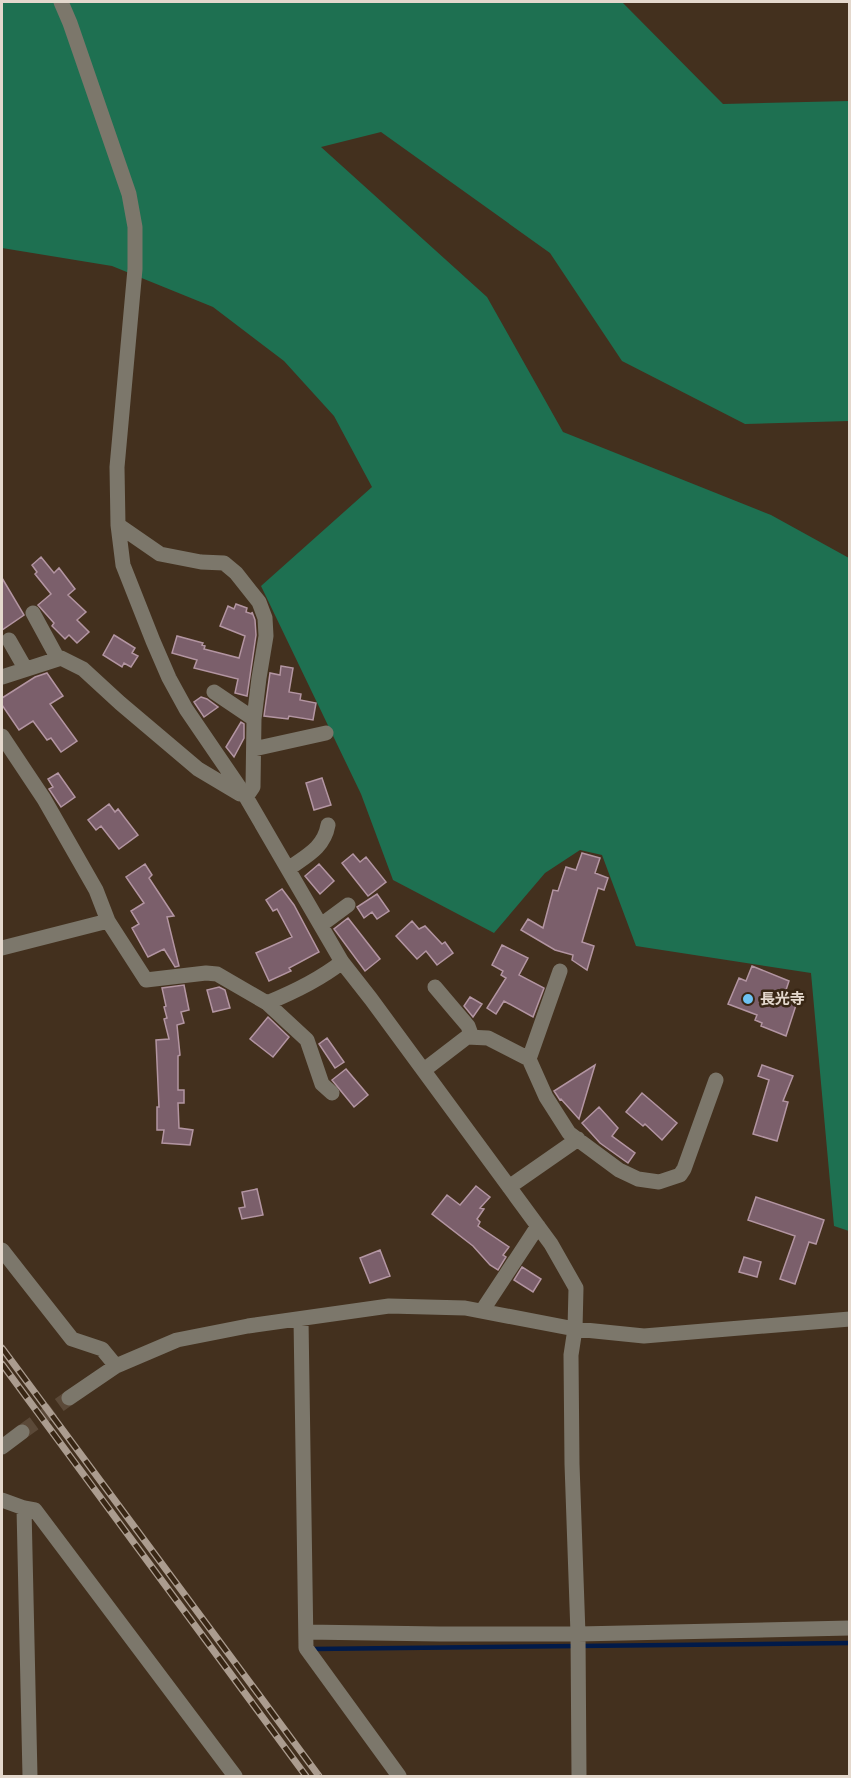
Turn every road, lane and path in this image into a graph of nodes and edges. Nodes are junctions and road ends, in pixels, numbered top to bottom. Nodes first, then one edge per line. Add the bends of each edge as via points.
1 (61, 2) edge
2 (118, 525) junction
3 (33, 613) dead end
4 (9, 640) dead end
5 (58, 659) junction
6 (25, 668) junction
7 (2, 677) edge
8 (214, 692) dead end
9 (254, 718) junction
10 (326, 733) dead end
11 (2, 736) edge
12 (254, 748) junction
13 (246, 797) junction
14 (328, 825) dead end
15 (288, 869) junction
16 (348, 905) dead end
17 (108, 921) junction
18 (321, 925) junction
19 (2, 948) edge
20 (342, 962) junction
21 (560, 970) dead end
22 (435, 987) dead end
23 (267, 1003) junction
24 (472, 1037) junction
25 (529, 1059) junction
26 (423, 1070) junction
27 (716, 1080) dead end
28 (332, 1093) dead end
29 (578, 1139) junction
30 (509, 1187) junction
31 (538, 1226) junction
32 (2, 1250) edge
33 (482, 1311) junction
34 (849, 1319) edge
35 (301, 1320) junction
36 (575, 1329) junction
37 (116, 1366) junction
38 (69, 1398) tunnel mouth
39 (22, 1432) tunnel mouth
40 (2, 1447) edge
41 (2, 1500) edge
42 (24, 1508) junction
43 (849, 1628) edge
44 (306, 1632) junction
45 (578, 1634) junction
46 (30, 1776) edge
47 (235, 1776) edge
48 (399, 1776) edge
49 (579, 1776) edge

1 - 2 street via 116,154 135,227 135,269 117,467
2 - 9 street via 160,554 224,563 253,593 265,618 266,636
2 - 13 street via 123,565 169,678
3 - 5 street
4 - 6 street
5 - 6 street
5 - 13 street via 83,669 198,769
6 - 7 street
8 - 9 street
9 - 12 street
10 - 12 street
11 - 17 street via 44,799 96,890
12 - 13 street via 254,787
13 - 15 street
14 - 15 street via 326,838 318,847
15 - 18 street
16 - 18 street
17 - 19 street
17 - 23 street via 146,980 217,974
18 - 20 street
20 - 23 street via 296,991
20 - 26 street
21 - 25 street
22 - 24 street via 468,1026
23 - 28 street via 307,1040 322,1084
24 - 25 street via 488,1038
24 - 26 street
25 - 29 street via 546,1097 569,1133
26 - 30 street
27 - 29 street via 680,1175 659,1182 638,1179 619,1170
29 - 30 street
30 - 31 street
31 - 33 street
31 - 36 street via 576,1288
32 - 37 street via 72,1339 102,1349
33 - 35 street via 389,1306
33 - 36 street
34 - 36 street via 644,1336
35 - 37 street via 177,1340
35 - 44 street
36 - 45 street via 572,1464
37 - 38 street
39 - 40 street
41 - 42 street
42 - 46 street
42 - 47 street via 35,1510
43 - 45 street
44 - 45 street
44 - 48 street via 306,1648
45 - 49 street

